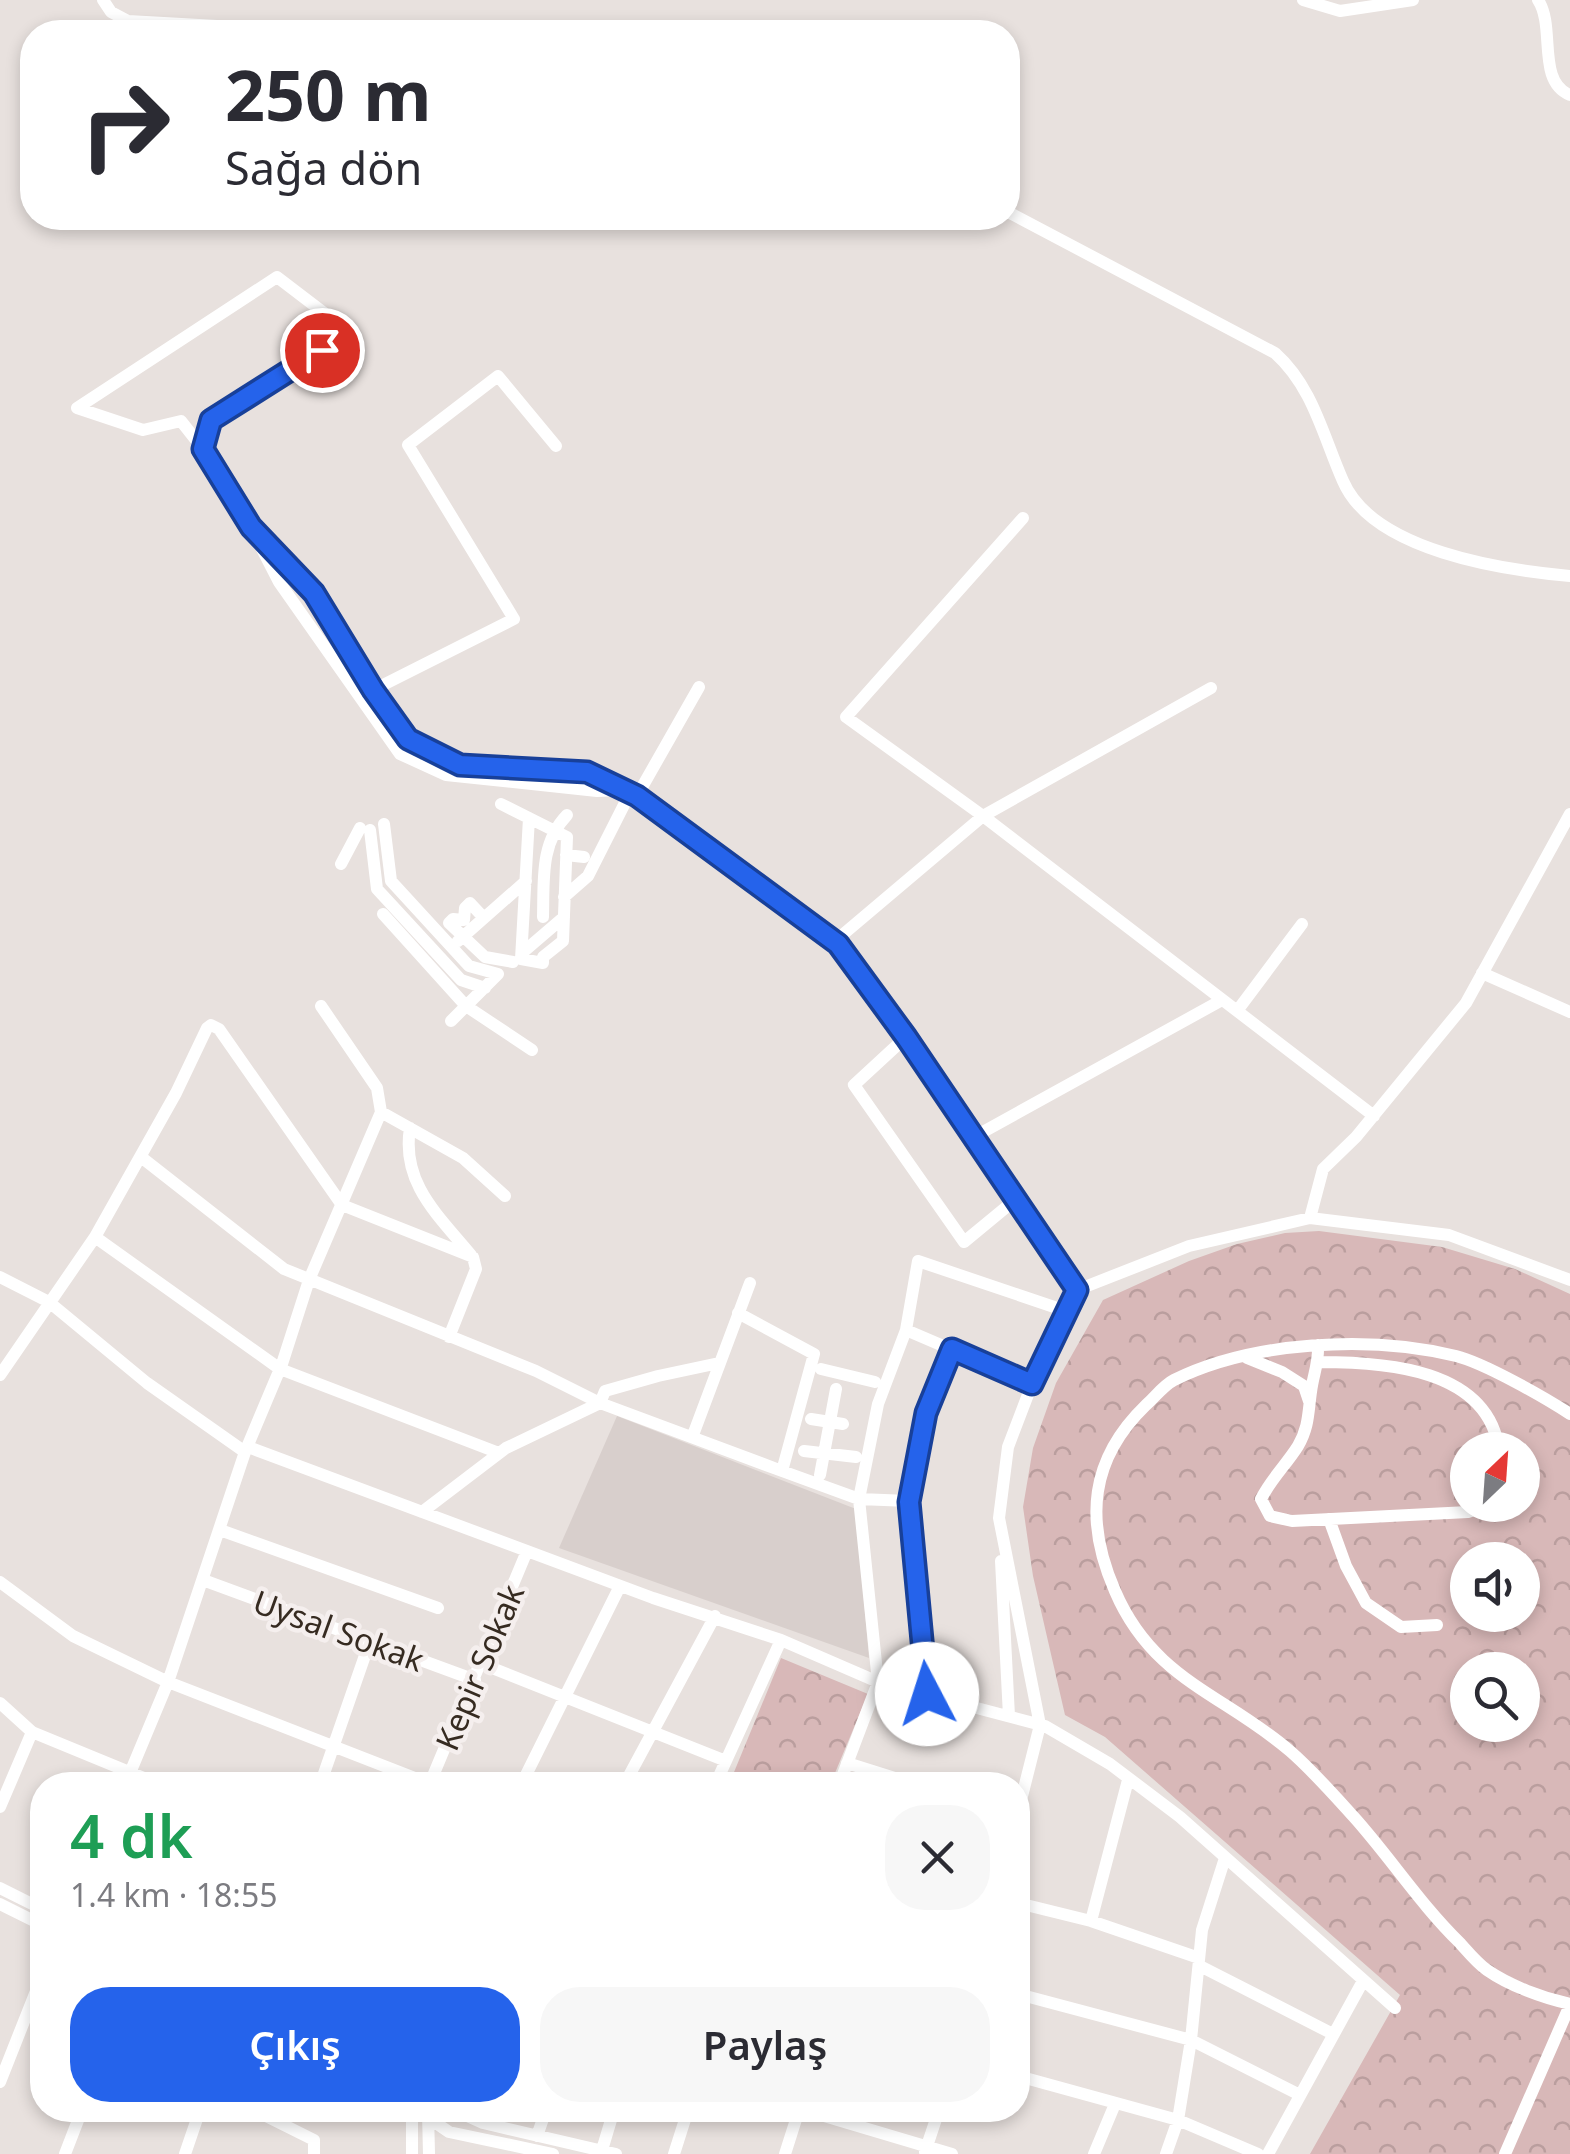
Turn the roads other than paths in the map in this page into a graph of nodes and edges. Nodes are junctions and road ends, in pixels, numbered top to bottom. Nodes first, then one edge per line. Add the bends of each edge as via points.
1 (103, 0) edge
2 (1303, 0) edge
3 (1413, 0) edge
4 (1538, 0) edge
5 (126, 20) edge
6 (1570, 95) edge
7 (1020, 218) edge
8 (556, 446) dead end
9 (203, 449) junction
10 (1023, 518) dead end
11 (251, 527) junction
12 (1570, 576) edge
13 (700, 688) dead end
14 (1211, 688) dead end
15 (373, 690) junction
16 (630, 793) junction
17 (501, 804) dead end
18 (567, 814) dead end
19 (1570, 814) edge
20 (984, 816) junction
21 (529, 818) junction
22 (384, 824) dead end
23 (552, 830) junction
24 (566, 856) junction
25 (584, 857) dead end
26 (341, 864) dead end
27 (544, 873) junction
28 (566, 874) junction
29 (397, 878) junction
30 (526, 880) junction
31 (544, 889) junction
32 (380, 892) junction
33 (564, 898) junction
34 (383, 914) dead end
35 (484, 918) junction
36 (545, 923) junction
37 (1302, 924) dead end
38 (462, 933) junction
39 (834, 942) junction
40 (517, 958) junction
41 (435, 961) junction
42 (1482, 973) junction
43 (484, 988) junction
44 (1222, 1000) junction
45 (321, 1006) dead end
46 (466, 1006) junction
47 (1237, 1011) junction
48 (1570, 1012) edge
49 (451, 1021) dead end
50 (906, 1037) junction
51 (532, 1050) dead end
52 (381, 1112) junction
53 (1374, 1116) junction
54 (410, 1128) junction
55 (972, 1138) junction
56 (141, 1158) junction
57 (504, 1196) dead end
58 (1014, 1200) junction
59 (342, 1205) junction
60 (1310, 1218) junction
61 (95, 1236) junction
62 (473, 1257) junction
63 (0, 1277) edge
64 (309, 1280) junction
65 (1570, 1280) edge
66 (750, 1283) dead end
67 (1077, 1290) junction
68 (48, 1302) junction
69 (1066, 1312) junction
70 (738, 1314) junction
71 (906, 1330) junction
72 (450, 1338) junction
73 (1318, 1345) junction
74 (952, 1349) junction
75 (5, 1355) edge
76 (1244, 1357) junction
77 (1319, 1362) junction
78 (719, 1363) junction
79 (280, 1369) junction
80 (821, 1369) dead end
81 (0, 1375) edge
82 (875, 1382) dead end
83 (1032, 1384) junction
84 (836, 1389) dead end
85 (600, 1403) junction
86 (1310, 1406) junction
87 (1570, 1414) edge
88 (811, 1419) dead end
89 (837, 1423) junction
90 (1495, 1432) edge
91 (693, 1436) junction
92 (246, 1450) junction
93 (804, 1451) dead end
94 (824, 1453) junction
95 (498, 1454) junction
96 (856, 1456) dead end
97 (782, 1470) junction
98 (820, 1475) dead end
99 (859, 1499) junction
100 (909, 1502) junction
101 (422, 1512) junction
102 (1450, 1513) edge
103 (999, 1518) junction
104 (1329, 1518) junction
105 (220, 1530) junction
106 (527, 1551) junction
107 (203, 1580) junction
108 (0, 1582) edge
109 (620, 1586) junction
110 (438, 1608) dead end
111 (715, 1616) junction
112 (1437, 1625) dead end
113 (781, 1640) junction
114 (370, 1641) junction
115 (482, 1664) junction
116 (476, 1680) junction
117 (168, 1682) junction
118 (878, 1682) junction
119 (927, 1694) junction
120 (565, 1696) junction
121 (0, 1703) edge
122 (1009, 1716) junction
123 (1040, 1724) junction
124 (32, 1732) junction
125 (653, 1732) junction
126 (335, 1746) junction
127 (726, 1761) junction
128 (847, 1764) junction
129 (114, 1772) edge
130 (131, 1772) edge
131 (325, 1772) edge
132 (401, 1772) edge
133 (437, 1772) edge
134 (527, 1772) edge
135 (631, 1772) edge
136 (721, 1772) edge
137 (844, 1772) edge
138 (874, 1772) edge
139 (1028, 1772) edge
140 (1128, 1780) junction
141 (0, 1807) edge
142 (1225, 1858) junction
143 (0, 1888) edge
144 (30, 1902) edge
145 (0, 1904) edge
146 (1030, 1906) edge
147 (30, 1919) edge
148 (1091, 1922) junction
149 (1199, 1962) junction
150 (1363, 1982) junction
151 (1030, 1997) edge
152 (1570, 2005) edge
153 (1395, 2008) dead end
154 (30, 2023) edge
155 (1334, 2034) junction
156 (1191, 2040) junction
157 (1030, 2079) edge
158 (0, 2082) edge
159 (1300, 2094) junction
160 (1115, 2104) junction
161 (1178, 2120) junction
162 (77, 2122) edge
163 (196, 2122) edge
164 (278, 2122) edge
165 (419, 2122) edge
166 (423, 2122) edge
167 (435, 2122) edge
168 (480, 2122) edge
169 (542, 2122) edge
170 (610, 2122) edge
171 (684, 2122) edge
172 (797, 2122) edge
173 (839, 2122) edge
174 (935, 2122) edge
175 (537, 2136) junction
176 (602, 2150) junction
177 (925, 2150) edge
178 (524, 2151) edge
179 (1172, 2151) edge
180 (65, 2154) edge
181 (185, 2154) edge
182 (314, 2154) edge
183 (412, 2154) edge
184 (428, 2154) edge
185 (552, 2154) edge
186 (616, 2154) edge
187 (674, 2154) edge
188 (785, 2154) edge
189 (952, 2154) edge
190 (1094, 2154) edge
191 (1258, 2154) edge
192 (1268, 2154) edge
193 (1505, 2154) edge

1 - 5 street
2 - 3 street via 1340,11
4 - 6 street via 1546,15 1552,80
7 - 12 street via 1275,353 1310,398 1350,494 1390,532 1512,571
8 - 15 street via 498,376 408,444 514,619
9 - 9 street via 180,421 143,430 78,408 277,277 349,332 211,420
9 - 11 street
10 - 20 street via 846,716
11 - 15 street via 314,593
11 - 16 street via 279,582 400,754 446,775
13 - 16 street
14 - 20 street
15 - 16 street via 408,739 460,765 587,772
16 - 33 street via 588,876
16 - 39 street
17 - 21 street
18 - 23 street
19 - 42 street
20 - 39 street
20 - 44 street
21 - 23 street
21 - 30 street
22 - 29 street
23 - 24 street via 567,836
23 - 27 street
24 - 25 street
24 - 28 street
26 - 32 street via 365,829
27 - 28 street
27 - 30 street
27 - 31 street
28 - 33 street
29 - 32 street
29 - 38 street
30 - 31 street
30 - 35 street
30 - 40 street
31 - 36 street
32 - 41 street
33 - 36 street
34 - 41 street
35 - 38 street
35 - 38 street via 470,903
36 - 40 street
36 - 40 street via 563,941 543,964
37 - 47 street
38 - 40 street via 485,957
38 - 41 street
38 - 43 street via 469,966 498,974
39 - 50 street
41 - 43 street
41 - 46 street
42 - 48 street
42 - 53 street via 1466,1003
43 - 46 street
44 - 47 street
44 - 55 street
45 - 52 street via 376,1088
46 - 49 street
46 - 51 street
47 - 53 street
50 - 55 street
50 - 58 street via 854,1085 964,1242
52 - 54 street
52 - 59 street
53 - 60 street via 1323,1170
54 - 57 street via 463,1158
54 - 62 street via 408,1160 418,1191
55 - 58 street
56 - 59 street via 214,1025
56 - 61 street
56 - 64 street via 284,1269
58 - 67 street
59 - 62 street
59 - 64 street
60 - 65 street via 1449,1234
60 - 67 street via 1189,1246
61 - 68 street
61 - 79 street
62 - 72 street via 476,1269
63 - 68 street
64 - 72 street
64 - 79 street
66 - 70 street
67 - 69 street
68 - 75 street
68 - 92 street via 148,1383
69 - 71 street via 918,1261
69 - 83 street
70 - 78 street
70 - 97 street via 814,1354
71 - 74 street
71 - 99 street via 878,1404
72 - 85 street
73 - 76 street
73 - 77 street
73 - 87 street via 1458,1356
74 - 83 street
74 - 100 street via 926,1413
75 - 81 street
76 - 86 street via 1304,1386
76 - 152 street via 1170,1381 1131,1419 1102,1465 1098,1546 1116,1593 1146,1642 1176,1674 1289,1750 1486,1970
77 - 86 street
77 - 90 street via 1369,1362 1429,1376 1482,1405
78 - 85 street via 605,1391
78 - 91 street
79 - 92 street
79 - 95 street
80 - 82 street
83 - 103 street via 1008,1447
84 - 89 street
85 - 91 street
85 - 95 street
86 - 104 street via 1297,1448 1261,1499 1270,1516
88 - 89 street
89 - 94 street
91 - 97 street
92 - 101 street
92 - 105 street
93 - 94 street
94 - 96 street
94 - 98 street
95 - 101 street
97 - 99 street
99 - 100 street
99 - 118 street
100 - 119 street
101 - 106 street
102 - 104 street
103 - 122 street
103 - 123 street
104 - 112 street via 1366,1603 1402,1627
105 - 107 street
105 - 110 street
106 - 109 street
106 - 115 street, Kepir Sokak
107 - 114 street, Uysal Sokak
107 - 117 street
108 - 117 street via 73,1636
109 - 111 street
109 - 120 street
111 - 113 street
111 - 125 street
113 - 118 street
113 - 127 street
114 - 116 street, Uysal Sokak
114 - 126 street
115 - 116 street, Kepir Sokak
115 - 120 street
116 - 133 street, Kepir Sokak
117 - 126 street
117 - 130 street
118 - 119 street
118 - 128 street
119 - 122 street
120 - 125 street
120 - 134 street
121 - 124 street
122 - 123 street
123 - 139 street
123 - 140 street
124 - 129 street
124 - 141 street
125 - 127 street
125 - 135 street
126 - 131 street
126 - 132 street
127 - 136 street
128 - 137 street
128 - 138 street
140 - 142 street
140 - 148 street
142 - 149 street
142 - 150 street
143 - 144 street
145 - 147 street
146 - 148 street
148 - 149 street
149 - 155 street
149 - 156 street
150 - 153 street
150 - 155 street
151 - 156 street
152 - 193 street
154 - 158 street
155 - 159 street
156 - 159 street
156 - 161 street
157 - 160 street
159 - 192 street
160 - 161 street
160 - 190 street
161 - 179 street
161 - 191 street
162 - 180 street
163 - 181 street
164 - 182 street via 314,2140
165 - 183 street
166 - 184 street
167 - 178 street via 449,2132
168 - 175 street
169 - 175 street
170 - 176 street
171 - 187 street
172 - 188 street
173 - 177 street
174 - 177 street
175 - 176 street
176 - 186 street
177 - 189 street
178 - 185 street

